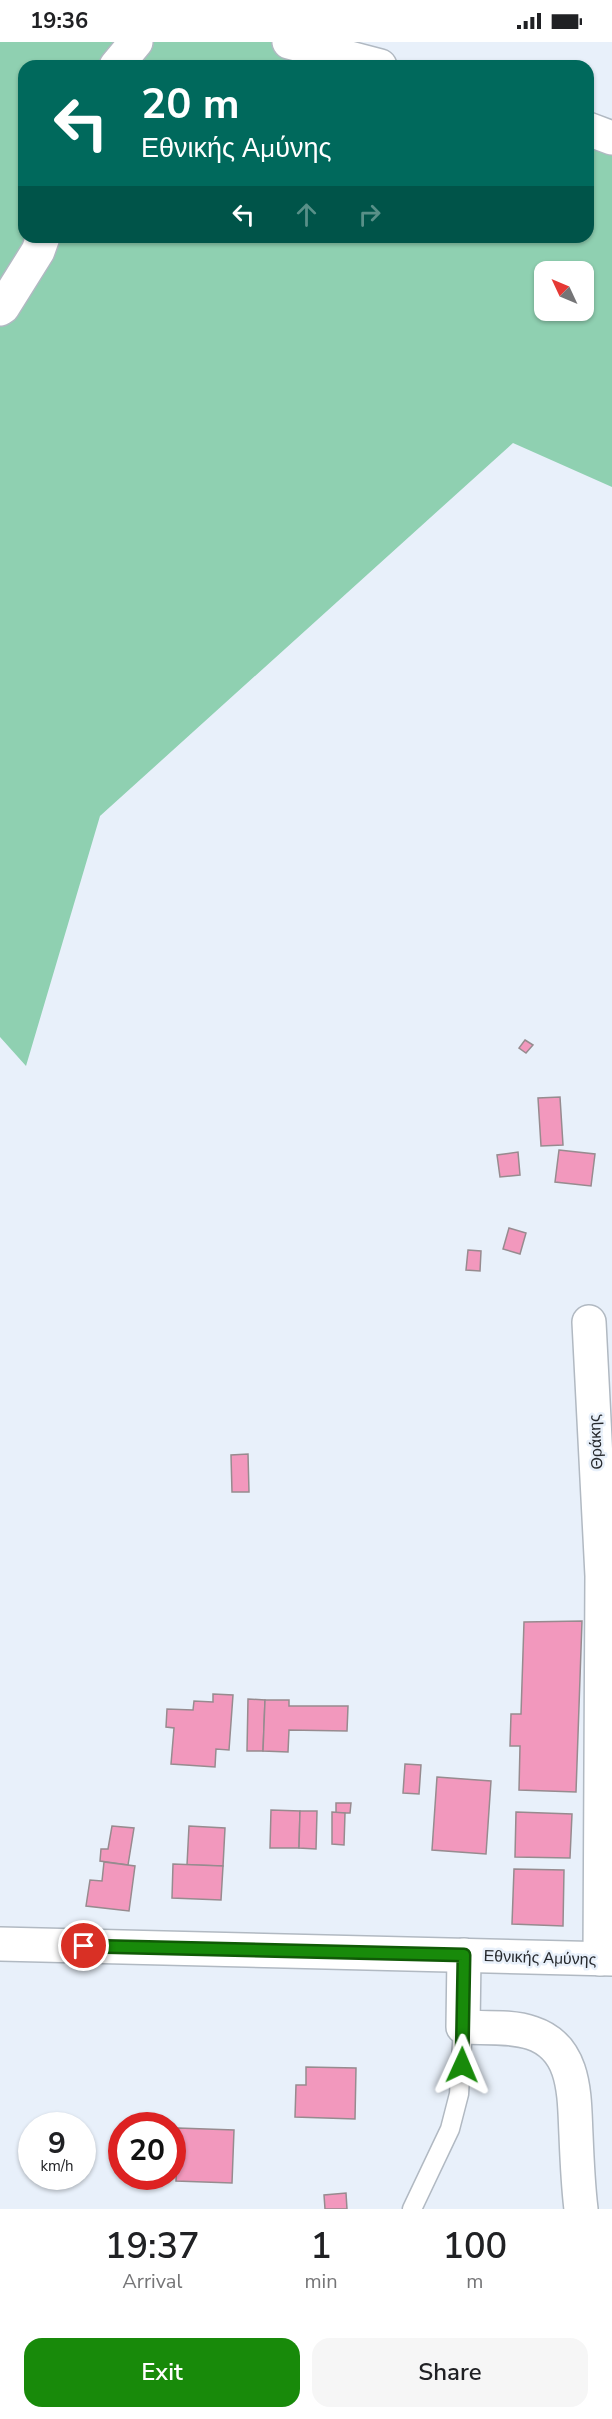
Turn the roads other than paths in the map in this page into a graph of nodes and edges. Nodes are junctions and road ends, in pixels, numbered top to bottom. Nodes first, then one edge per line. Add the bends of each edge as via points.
1 (136, 42) edge
2 (289, 42) edge
3 (121, 60) edge
4 (357, 60) edge
5 (594, 131) edge
6 (612, 138) edge
7 (41, 243) edge
8 (0, 309) edge
9 (589, 1322) dead end
10 (0, 1944) edge
11 (464, 1955) junction
12 (606, 1959) edge
13 (463, 2027) junction
14 (412, 2209) edge
15 (581, 2209) edge

1 - 3 street
2 - 4 street
5 - 6 street
7 - 8 street
9 - 12 street, Θράκης via 602,1576
10 - 11 street, Εθνικής Αμύνης
11 - 12 street, Εθνικής Αμύνης
11 - 13 street
13 - 14 lane via 459,2094 450,2129
13 - 15 street via 533,2033 556,2049 564,2060 575,2096

